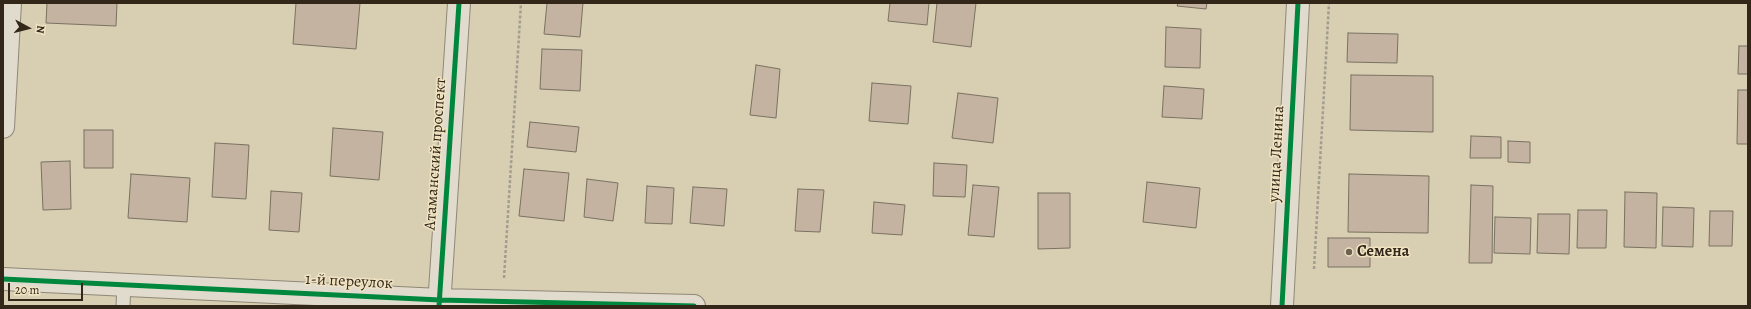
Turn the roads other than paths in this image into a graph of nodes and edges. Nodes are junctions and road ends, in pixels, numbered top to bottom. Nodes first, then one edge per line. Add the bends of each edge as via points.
1 (10, 3) edge
2 (459, 3) edge
3 (1298, 3) edge
4 (3, 127) edge
5 (3, 279) edge
6 (124, 284) junction
7 (440, 303) edge
8 (123, 306) edge
9 (694, 306) edge
10 (1282, 306) edge

1 - 4 street
2 - 7 street, Атаманский проспект
3 - 10 street, улица Ленина
5 - 6 street, 1-й переулок
6 - 7 street, 1-й переулок
6 - 8 lane
7 - 9 street, 1-й переулок

